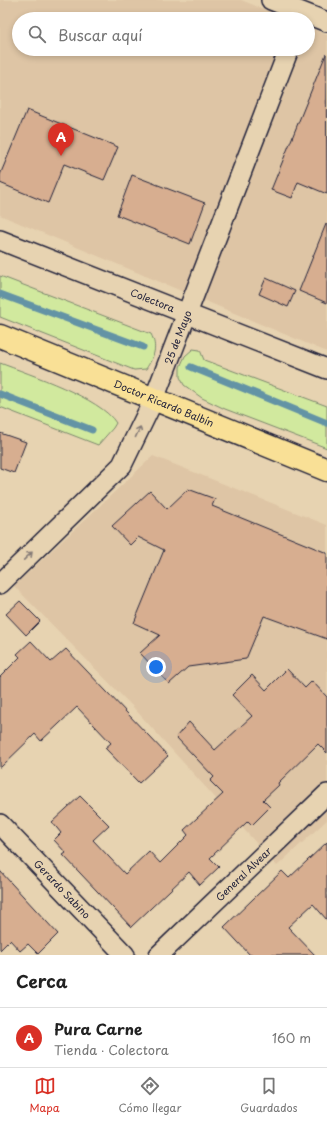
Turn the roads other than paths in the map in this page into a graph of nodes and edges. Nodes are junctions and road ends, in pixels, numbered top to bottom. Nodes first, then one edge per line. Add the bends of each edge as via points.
1 (291, 8) edge
2 (301, 12) edge
3 (315, 17) edge
4 (327, 22) edge
5 (286, 56) edge
6 (0, 240) edge
7 (187, 314) junction
8 (0, 336) edge
9 (327, 369) edge
10 (154, 399) junction
11 (327, 470) edge
12 (0, 584) edge
13 (327, 794) edge
14 (0, 824) edge
15 (125, 955) edge
16 (159, 955) edge

1 - 2 street
3 - 4 street
5 - 7 street, 25 de Mayo
6 - 7 street, Colectora
7 - 9 street, Colectora
7 - 10 street, 25 de Mayo
8 - 10 main road, Doctor Ricardo Balbín
10 - 11 main road, Doctor Ricardo Balbín
12 -> 10 street, 25 de Mayo via 122,465
13 - 16 street, General Alvear
14 - 15 street, Gerardo Sabino

